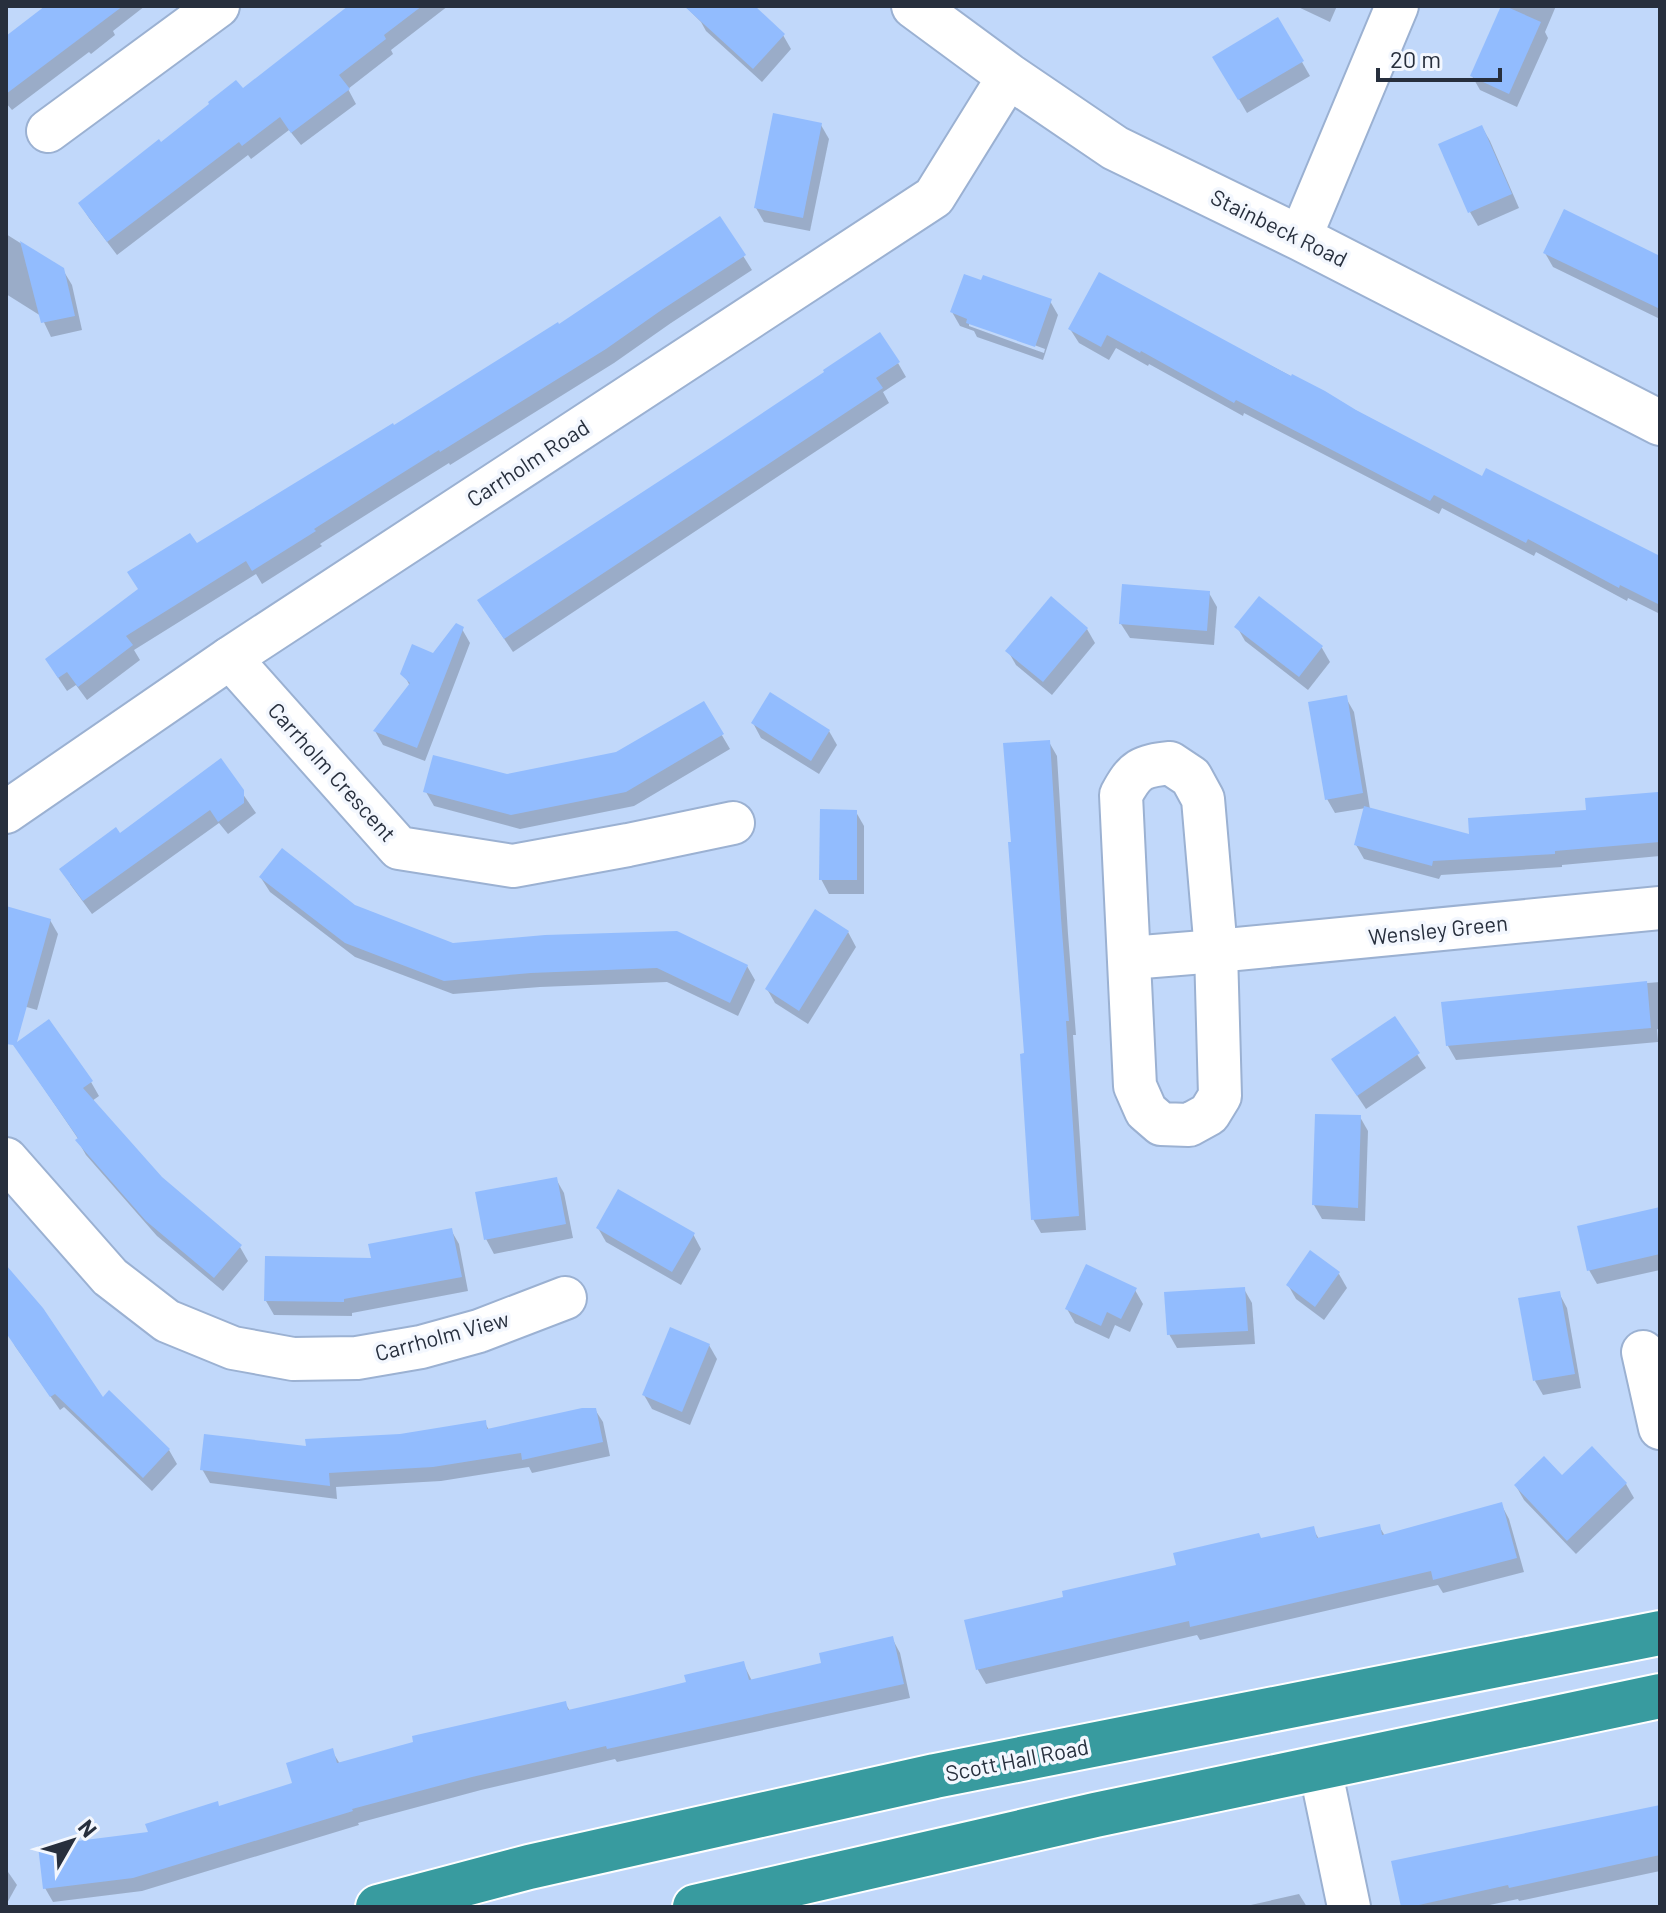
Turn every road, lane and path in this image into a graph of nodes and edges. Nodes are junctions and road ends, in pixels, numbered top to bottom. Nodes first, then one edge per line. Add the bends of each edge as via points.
1 (218, 6) edge
2 (914, 6) edge
3 (1397, 6) edge
4 (1009, 76) junction
5 (48, 131) dead end
6 (1300, 238) junction
7 (1660, 423) edge
8 (230, 658) junction
9 (7, 810) edge
10 (733, 823) dead end
11 (1660, 908) edge
12 (1216, 951) junction
13 (1130, 958) junction
14 (6, 1159) edge
15 (565, 1298) dead end
16 (1643, 1352) dead end
17 (1660, 1428) edge
18 (1660, 1633) edge
19 (1660, 1696) edge
20 (1320, 1768) junction
21 (378, 1907) edge
22 (695, 1907) edge
23 (1349, 1907) edge

1 - 5 street
2 - 4 street, Stainbeck Road
3 - 6 street
4 - 6 street, Stainbeck Road via 1115,148
4 - 8 street, Carrholm Road via 934,197
6 - 7 street, Stainbeck Road
8 - 9 street, Carrholm Road
8 - 10 street, Carrholm Crescent via 399,848 513,866
11 - 12 street, Wensley Green
12 - 13 street, Wensley Green
12 - 13 street via 1220,1096 1209,1114 1189,1125 1161,1124 1146,1111 1135,1086
12 - 13 street via 1203,799 1191,777 1170,763 1150,765 1131,777 1121,795
14 - 15 street, Carrholm View via 110,1277 167,1321 233,1348 293,1359 357,1358 479,1331
16 - 17 street
18 - 21 highway, Scott Hall Road via 935,1776 529,1867
19 - 20 highway
20 - 22 highway
20 - 23 street

